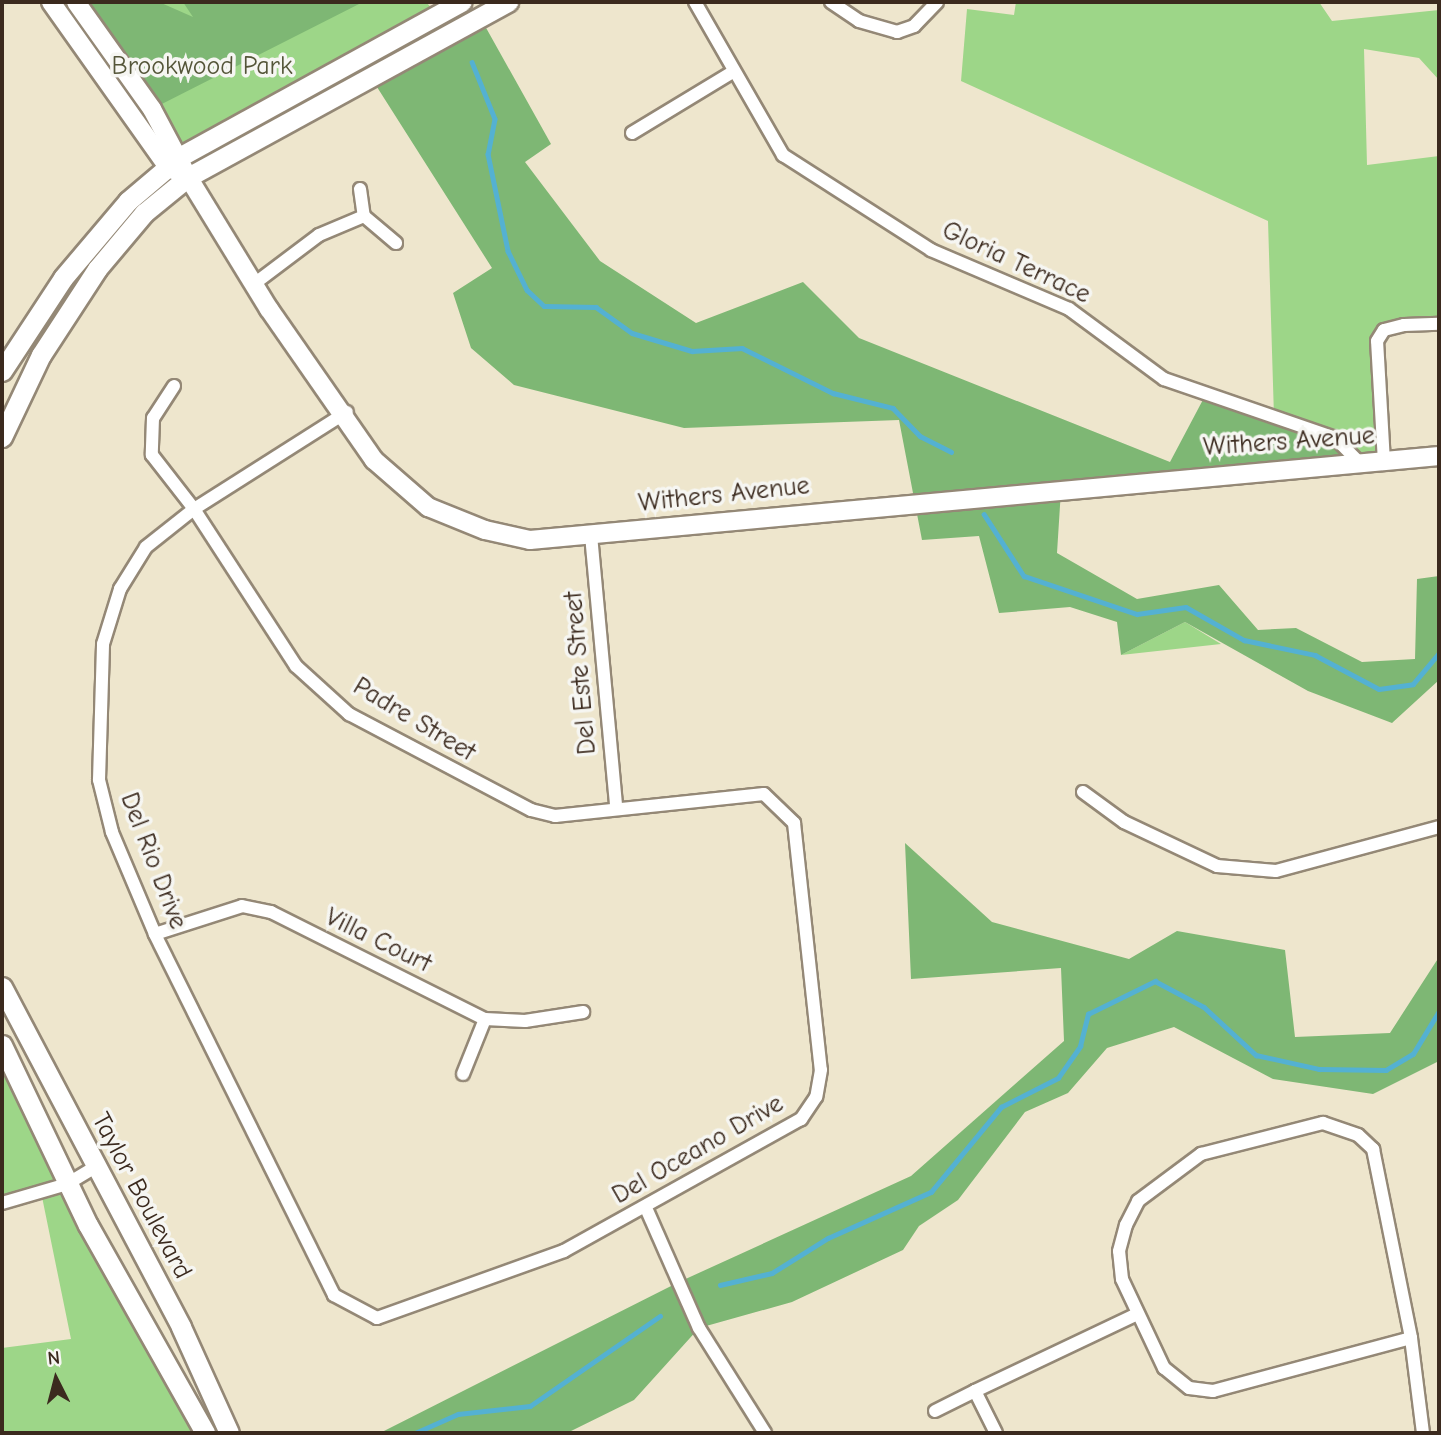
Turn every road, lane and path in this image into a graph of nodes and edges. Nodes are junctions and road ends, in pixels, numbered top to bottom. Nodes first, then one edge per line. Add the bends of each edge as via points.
1 (51, 2) edge
2 (76, 2) edge
3 (461, 2) edge
4 (508, 2) edge
5 (695, 2) edge
6 (831, 2) edge
7 (937, 2) edge
8 (731, 73) junction
9 (632, 133) dead end
10 (174, 161) junction
11 (188, 177) junction
12 (360, 189) dead end
13 (364, 216) junction
14 (396, 243) dead end
15 (254, 284) junction
16 (1439, 324) edge
17 (2, 371) edge
18 (174, 386) dead end
19 (347, 412) junction
20 (2, 437) edge
21 (1439, 456) edge
22 (1357, 460) junction
23 (1384, 462) junction
24 (194, 509) junction
25 (591, 534) junction
26 (1083, 792) dead end
27 (616, 807) junction
28 (1439, 827) edge
29 (155, 934) junction
30 (2, 987) edge
31 (583, 1012) dead end
32 (485, 1019) junction
33 (2, 1045) edge
34 (463, 1074) dead end
35 (95, 1167) junction
36 (67, 1184) junction
37 (2, 1203) edge
38 (646, 1208) junction
39 (354, 1311) joint
40 (1137, 1314) junction
41 (1411, 1338) junction
42 (975, 1391) junction
43 (935, 1411) dead end
44 (205, 1433) edge
45 (229, 1433) edge
46 (765, 1433) edge
47 (996, 1433) edge
48 (1423, 1433) edge

1 - 10 street, Withers Avenue
2 - 10 street, Withers Avenue
3 - 10 main road
4 - 11 main road
5 - 8 street, Gloria Terrace
6 - 7 street via 859,22 897,32 914,26
8 - 9 street
8 - 22 street, Gloria Terrace via 783,155 931,250 1069,310 1164,379 1335,439
10 - 11 street, Withers Avenue
10 - 17 main road via 128,201 63,278
11 - 15 street, Withers Avenue
11 - 20 main road via 144,213 97,269 41,355
12 - 13 street
13 - 14 street
13 - 15 street via 319,235
15 - 19 street, Withers Avenue
16 - 23 street via 1404,324 1384,330 1377,341
18 - 24 street, Padre Street via 153,418 152,455
19 - 24 street, Del Rio Drive
19 - 25 street, Withers Avenue via 374,460 428,507 530,540
21 - 23 street, Withers Avenue
22 - 23 street, Withers Avenue
22 - 25 street, Withers Avenue
24 - 27 street, Padre Street via 296,666 349,714 531,810 555,816
24 - 29 street, Del Rio Drive via 146,547 120,589 103,644 99,780 112,832
25 - 27 street, Del Este Street
26 - 28 street via 1124,822 1217,866 1276,871
27 - 38 street, Del Oceano Drive via 764,794 788,813 821,1070 816,1097 801,1119
29 - 32 street, Villa Court via 242,906 271,912
29 - 39 street, Del Rio Drive via 334,1294
30 - 35 main road, Taylor Boulevard
31 - 32 street, Villa Court via 525,1021
32 - 34 street
33 - 36 main road
35 - 36 street
35 - 45 main road, Taylor Boulevard via 181,1327
36 - 37 street
36 - 44 main road
38 - 39 street, Del Oceano Drive via 564,1251 389,1314 377,1318
38 - 46 street via 699,1328
40 - 41 street via 1171,1379 1213,1391
40 - 41 street via 1119,1251 1138,1202 1201,1154 1323,1123 1343,1126 1373,1149
40 - 42 street
41 - 48 street
42 - 43 street
42 - 47 street

